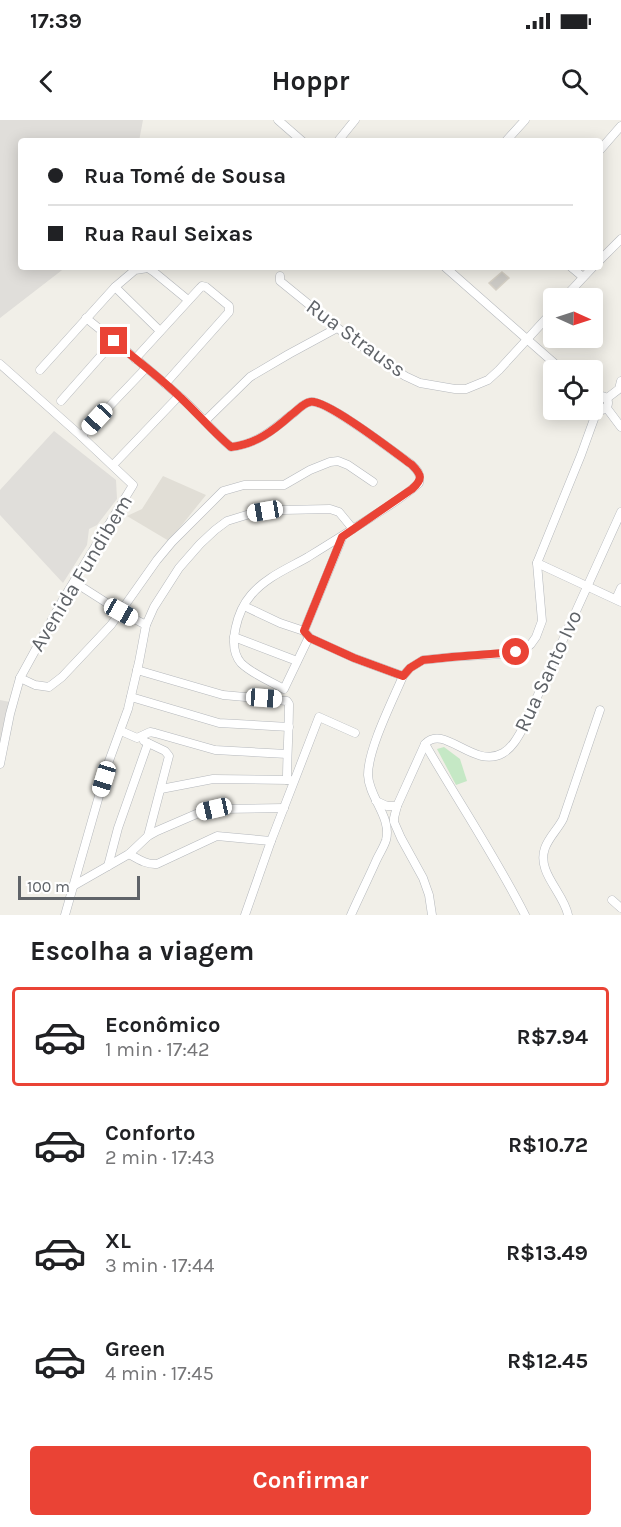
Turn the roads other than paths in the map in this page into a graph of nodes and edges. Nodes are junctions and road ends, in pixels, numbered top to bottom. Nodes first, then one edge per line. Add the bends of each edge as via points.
1 (278, 120) edge
2 (356, 120) edge
3 (525, 120) edge
4 (621, 126) edge
5 (299, 138) edge
6 (341, 138) edge
7 (509, 138) edge
8 (603, 147) edge
9 (621, 238) edge
10 (603, 257) edge
11 (135, 270) edge
12 (151, 270) edge
13 (448, 270) edge
14 (574, 270) edge
15 (590, 270) edge
16 (280, 276) dead end
17 (583, 278) junction
18 (115, 287) junction
19 (574, 288) edge
20 (188, 300) junction
21 (86, 318) junction
22 (543, 322) edge
23 (337, 328) junction
24 (160, 331) junction
25 (526, 340) junction
26 (114, 341) junction
27 (135, 359) junction
28 (550, 360) edge
29 (0, 364) edge
30 (146, 368) junction
31 (40, 370) dead end
32 (621, 381) edge
33 (165, 384) junction
34 (179, 396) junction
35 (61, 401) dead end
36 (603, 405) joint
37 (596, 420) edge
38 (205, 421) junction
39 (621, 426) edge
40 (81, 436) junction
41 (113, 465) junction
42 (373, 482) dead end
43 (621, 512) edge
44 (353, 529) junction
45 (342, 537) junction
46 (537, 563) junction
47 (74, 582) junction
48 (588, 587) junction
49 (621, 588) edge
50 (618, 601) edge
51 (244, 606) junction
52 (121, 612) junction
53 (146, 625) junction
54 (304, 631) junction
55 (234, 636) junction
56 (310, 638) junction
57 (297, 661) junction
58 (137, 670) junction
59 (403, 676) junction
60 (20, 678) junction
61 (131, 697) junction
62 (600, 710) dead end
63 (289, 727) junction
64 (121, 731) junction
65 (355, 733) dead end
66 (136, 738) junction
67 (426, 742) junction
68 (148, 743) junction
69 (287, 754) junction
70 (0, 764) edge
71 (291, 780) junction
72 (160, 789) junction
73 (375, 800) junction
74 (397, 806) junction
75 (284, 808) junction
76 (148, 836) junction
77 (401, 838) junction
78 (386, 839) junction
79 (271, 841) junction
80 (129, 854) junction
81 (108, 866) junction
82 (73, 886) junction
83 (612, 900) dead end
84 (621, 909) edge
85 (65, 915) edge
86 (245, 915) edge
87 (351, 915) edge
88 (432, 915) edge
89 (525, 915) edge
90 (568, 915) edge

1 - 5 street
2 - 6 street
3 - 7 street
4 - 8 street
9 - 10 street
11 - 18 street
12 - 20 street
13 - 25 street
14 - 17 street
15 - 17 street
16 - 23 street, Rua Strauss via 280,281
17 - 19 street
18 - 21 street
18 - 24 street
20 - 24 street
20 - 33 street via 204,286 230,310
21 - 26 street
21 - 31 street
22 - 25 street, Rua Strauss
23 - 25 street, Rua Strauss via 405,376 420,383 455,389 488,380
23 - 38 street via 250,377
24 - 27 street
25 - 28 street
26 - 27 street
26 - 35 street
27 - 30 street
29 - 40 street, Avenida Fundibem
30 - 33 street
30 - 40 street
32 - 36 street via 619,389
33 - 34 street
34 - 38 street
34 - 41 street
36 - 39 street
37 - 46 street
38 - 44 street via 231,447 242,446 263,437 306,403 315,401 350,421 418,471 419,483
40 - 41 street, Avenida Fundibem
41 - 47 street, Avenida Fundibem via 133,485
42 - 52 street via 338,461 310,470 284,485 244,485 224,490 164,551
43 - 48 street, Rua Santo Ivo
44 - 45 street
44 - 53 street via 339,512 330,509 265,511 227,521 179,568
45 - 51 street via 273,576
45 - 54 street
46 - 48 street
46 - 59 street via 542,621 536,637 524,650 423,660
47 - 52 street
47 - 60 street, Avenida Fundibem
48 - 50 street
48 - 67 street, Rua Santo Ivo via 523,728 510,747 486,757 443,738
49 - 50 street
51 - 54 street
51 - 55 street
52 - 53 street
52 - 60 street via 56,683 49,687
53 - 58 street
54 - 56 street
55 - 57 street
55 - 57 street via 236,656 241,662 284,689
56 - 57 street
56 - 59 street
58 - 61 street
58 - 63 street via 223,695 287,701
59 - 73 street via 370,760 368,776
60 - 70 street, Avenida Fundibem
61 - 63 street via 219,723
61 - 64 street
62 - 90 street via 563,819 543,855
63 - 69 street
64 - 66 street
64 - 82 street
65 - 71 street via 320,717
66 - 68 street
66 - 69 street via 150,732 215,750
67 - 74 street
67 - 89 street
68 - 72 street via 168,754
68 - 81 street
69 - 71 street
71 - 72 street via 213,778
71 - 75 street
72 - 76 street
73 - 74 street
73 - 78 street via 385,821
74 - 77 street via 394,822
75 - 76 street via 214,809
75 - 79 street
76 - 80 street
77 - 78 street
77 - 88 street via 423,878
78 - 87 street
79 - 80 street via 217,836 153,865
79 - 86 street
80 - 81 street
81 - 82 street
82 - 85 street
83 - 84 street

